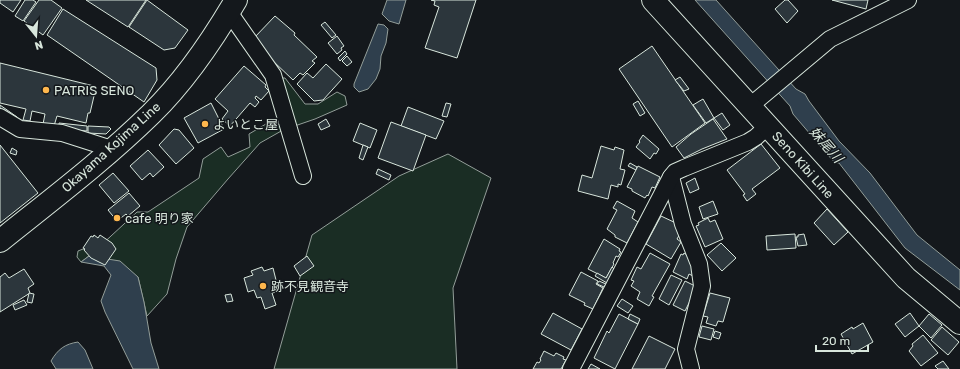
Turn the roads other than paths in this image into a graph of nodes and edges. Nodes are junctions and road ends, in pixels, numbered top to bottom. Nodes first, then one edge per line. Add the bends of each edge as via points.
1 (653, 0) edge
2 (908, 0) edge
3 (233, 6) edge
4 (756, 100) junction
5 (0, 118) edge
6 (768, 126) junction
7 (112, 149) junction
8 (303, 176) dead end
9 (671, 177) junction
10 (0, 241) edge
11 (960, 323) edge
12 (571, 369) edge
13 (691, 369) edge

1 - 4 main road, Seno Kibi Line
2 - 4 street via 830,39
3 - 7 main road, Okayama Kojima Line via 213,39 185,76 152,114
3 - 8 street via 273,76
4 - 6 main road, Seno Kibi Line
5 - 7 street via 20,129 62,133
6 - 9 street via 748,142 675,172
6 - 11 main road, Seno Kibi Line via 906,278
7 - 10 main road, Okayama Kojima Line
9 - 12 street
9 - 13 street via 683,224 699,264 702,286 686,349

